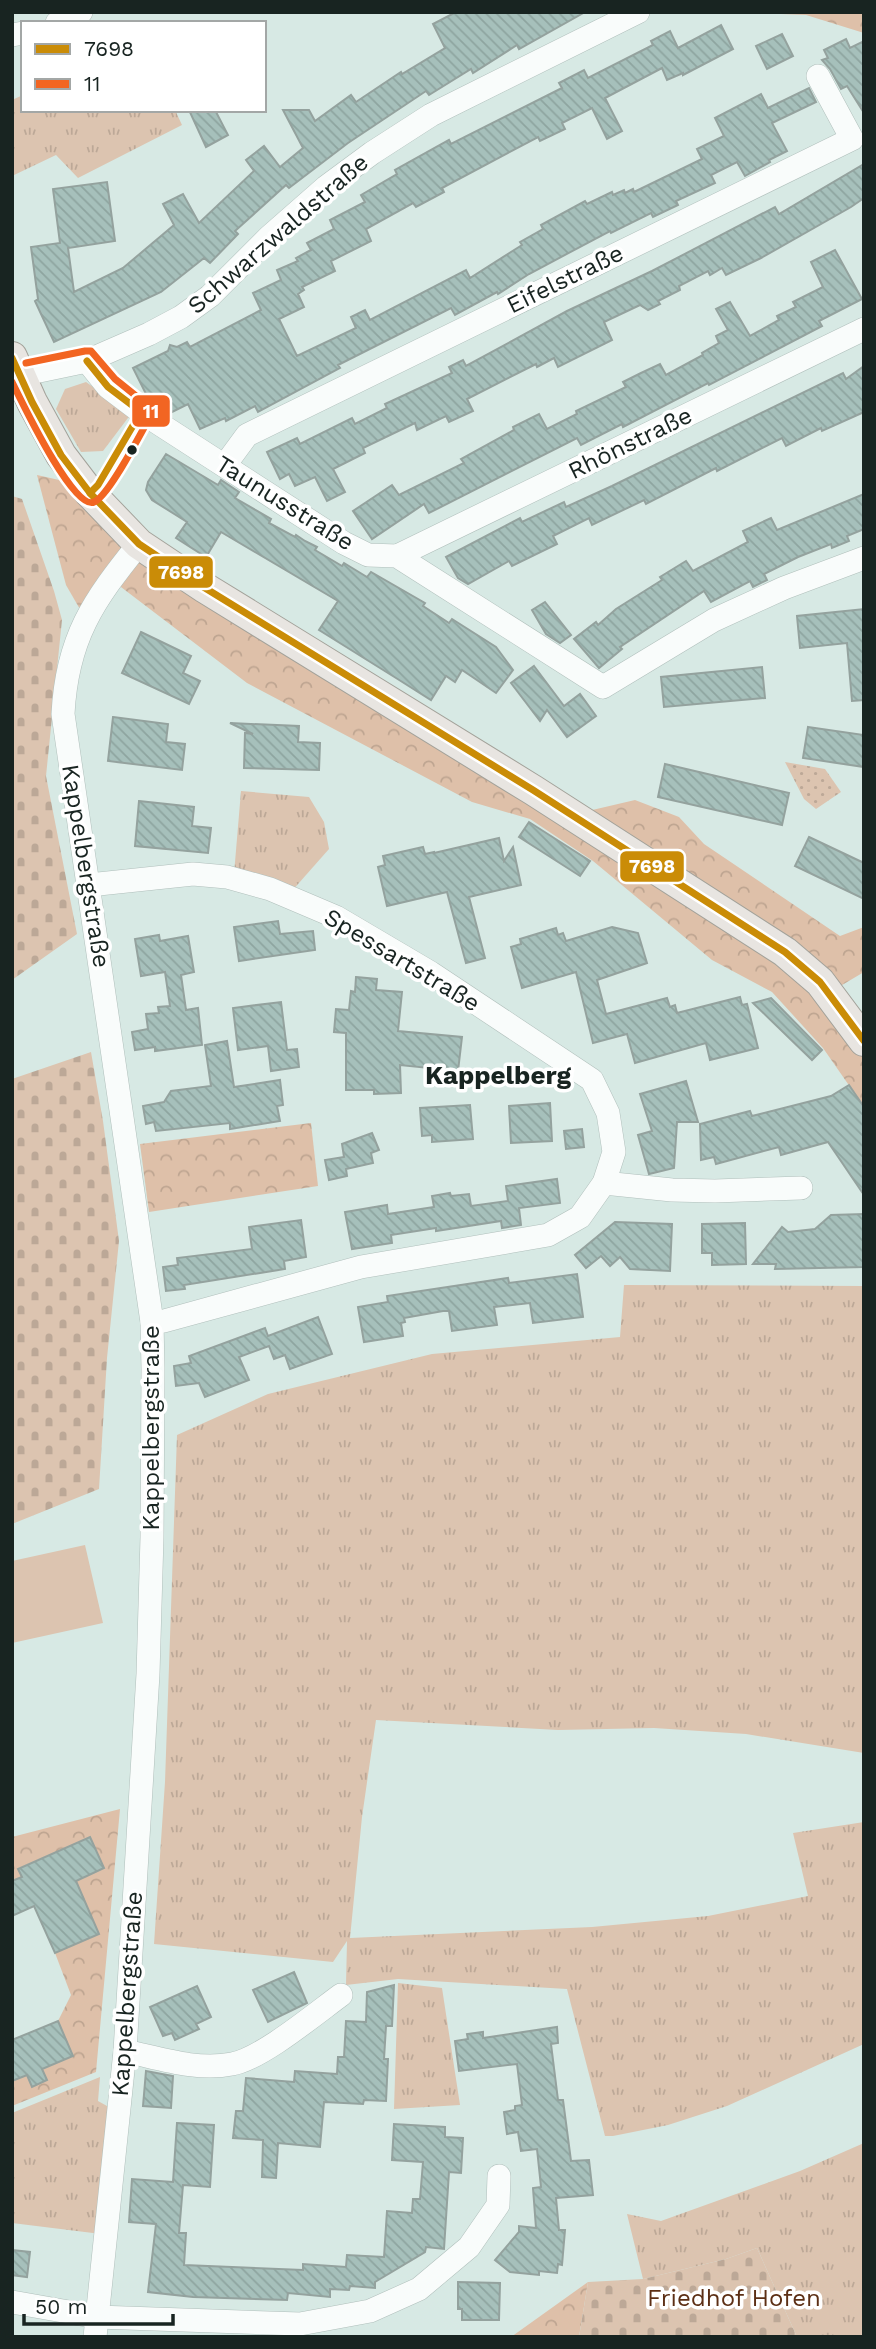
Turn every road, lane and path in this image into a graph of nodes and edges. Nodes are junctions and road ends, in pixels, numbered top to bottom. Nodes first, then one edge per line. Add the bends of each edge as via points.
1 (81, 12) edge
2 (638, 12) edge
3 (61, 21) edge
4 (818, 76) dead end
5 (858, 148) edge
6 (864, 329) edge
7 (86, 361) junction
8 (16, 366) edge
9 (225, 465) junction
10 (139, 544) junction
11 (397, 556) junction
12 (864, 558) edge
13 (89, 885) junction
14 (864, 1041) edge
15 (604, 1183) junction
16 (801, 1188) dead end
17 (152, 1322) junction
18 (341, 1995) dead end
19 (125, 2051) junction
20 (499, 2176) dead end
21 (12, 2302) edge
22 (96, 2327) edge

1 - 3 street
2 - 7 street, Schwarzwaldstraße via 420,121 326,187 210,296 181,317
4 - 5 street, Eifelstraße
5 - 9 street, Eifelstraße via 247,435
6 - 11 street, Rhönstraße
7 - 8 street, Schwarzwaldstraße
7 - 9 street, Taunusstraße via 119,396
8 - 10 main road via 61,455 90,494
9 - 11 street, Taunusstraße via 344,543 368,555
10 - 13 street, Kappelbergstraße via 107,584 82,627 65,686 65,734
10 - 14 main road via 785,951 820,982
11 - 12 street, Taunusstraße via 603,687 714,620
13 - 15 street, Spessartstraße via 193,874 227,877 270,889 336,917 431,973 592,1080 608,1113 614,1152
13 - 17 street, Kappelbergstraße
15 - 16 street via 694,1190
15 - 17 street, Spessartstraße via 580,1217 548,1235 361,1266
17 - 19 street, Kappelbergstraße via 149,1660
18 - 19 street via 268,2048 234,2064 197,2066
19 - 22 street, Kappelbergstraße
20 - 22 street via 498,2205 469,2247 419,2289 370,2311 300,2324
21 - 22 street

